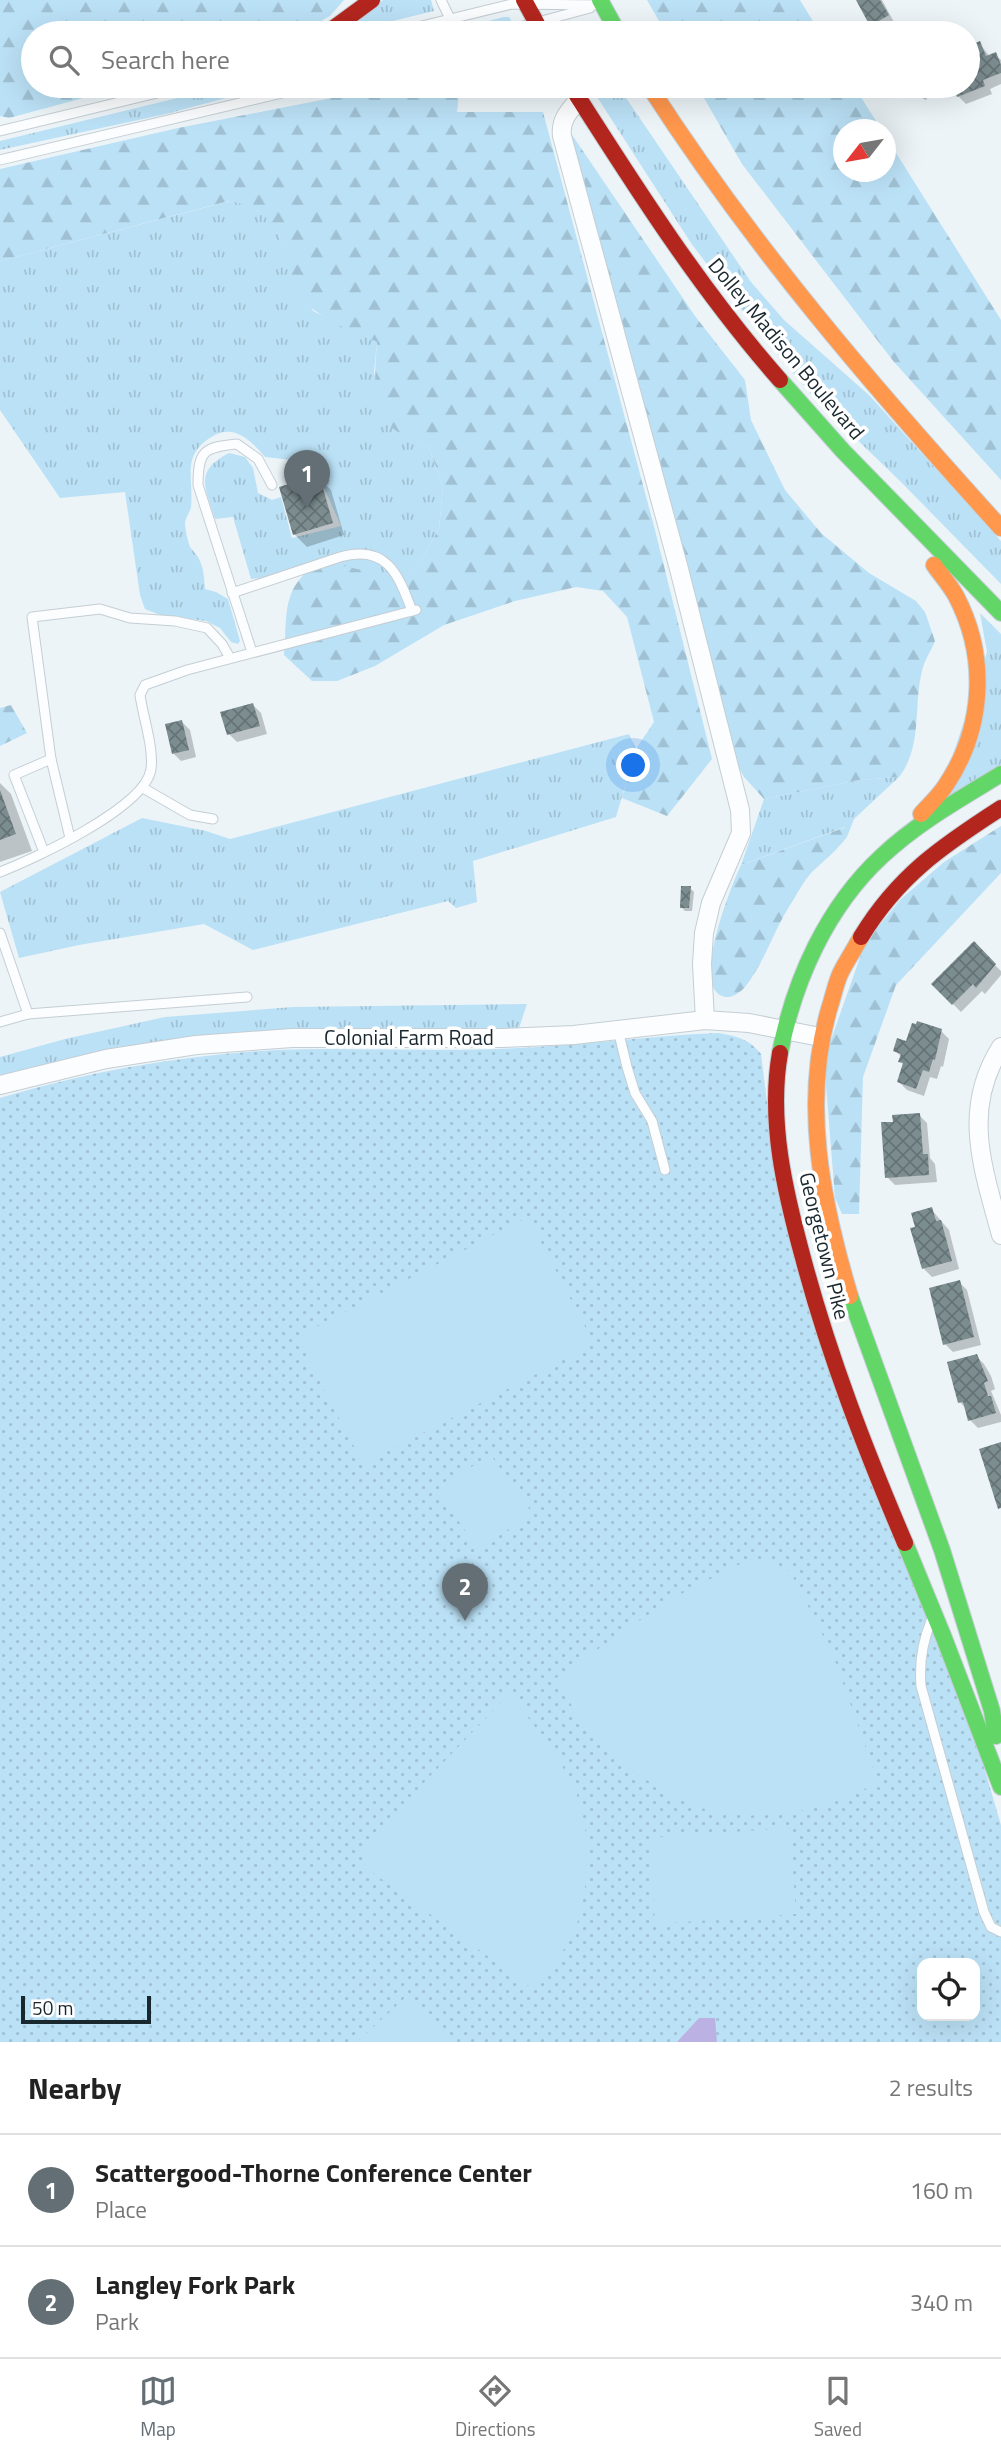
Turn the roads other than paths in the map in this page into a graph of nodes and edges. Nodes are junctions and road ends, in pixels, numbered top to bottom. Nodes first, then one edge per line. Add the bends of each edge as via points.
1 (372, 0) edge
2 (441, 0) edge
3 (525, 2) edge
4 (601, 3) edge
5 (450, 19) junction
6 (343, 21) edge
7 (442, 21) edge
8 (535, 21) edge
9 (556, 21) edge
10 (611, 21) edge
11 (136, 98) edge
12 (261, 98) edge
13 (572, 98) edge
14 (579, 98) edge
15 (657, 98) edge
16 (0, 131) edge
17 (0, 160) edge
18 (843, 451) junction
19 (272, 485) dead end
20 (1001, 528) edge
21 (232, 593) junction
22 (1001, 613) edge
23 (252, 652) junction
24 (230, 658) junction
25 (51, 759) junction
26 (1001, 774) edge
27 (143, 788) junction
28 (1001, 808) edge
29 (213, 819) dead end
30 (70, 838) junction
31 (44, 852) junction
32 (880, 857) junction
33 (0, 872) edge
34 (0, 933) edge
35 (247, 997) dead end
36 (28, 1014) junction
37 (705, 1020) junction
38 (0, 1022) edge
39 (618, 1030) junction
40 (785, 1030) junction
41 (820, 1037) junction
42 (1001, 1046) edge
43 (0, 1085) edge
44 (665, 1170) dead end
45 (1001, 1235) edge
46 (934, 1612) junction
47 (1001, 1766) edge
48 (1001, 1787) edge
49 (1001, 1932) edge

1 - 6 main road
2 - 5 lane
3 - 4 lane
3 - 5 lane
3 - 8 main road
4 - 9 lane
4 - 10 main road
5 - 7 lane
11 - 16 lane
12 - 17 lane
13 - 37 street via 561,126 562,136 740,810 741,833 711,903 704,933
14 - 18 main road, Dolley Madison Boulevard via 701,282 780,382
15 - 20 main road, Dolley Madison Boulevard via 722,195 797,294
18 - 22 main road, Dolley Madison Boulevard
18 - 32 main road via 954,590 972,629 979,666 977,709 959,766 934,801
19 - 21 lane via 258,459 237,444 207,451 198,462 198,485
21 - 23 lane
21 - 23 lane via 340,557 368,553 392,567 414,610
23 - 24 lane
24 - 25 lane via 207,628 175,621 130,618 100,609 32,617
24 - 27 lane via 160,678 141,690 151,768
25 - 30 lane
25 - 31 lane via 14,775
26 - 32 main road, Georgetown Pike
27 - 29 lane via 190,815
27 - 30 lane
28 - 41 main road, Georgetown Pike via 925,860 880,906 845,963
30 - 31 lane
31 - 33 lane
32 - 40 main road, Georgetown Pike via 821,936
34 - 36 lane
35 - 36 lane
36 - 38 lane
37 - 39 street, Colonial Farm Road
37 - 40 street, Colonial Farm Road
39 - 43 street, Colonial Farm Road via 502,1038 292,1038 196,1045 106,1059
39 - 44 lane via 635,1093 652,1121
40 - 41 street, Colonial Farm Road
40 - 46 main road, Georgetown Pike via 777,1124 800,1247 837,1374
41 - 47 main road, Georgetown Pike via 814,1074 815,1132 836,1246 859,1324 956,1590 992,1711
42 - 45 street via 981,1089 977,1127 982,1166
46 - 48 main road, Georgetown Pike
46 - 49 lane via 919,1662 921,1686 984,1912 991,1927

